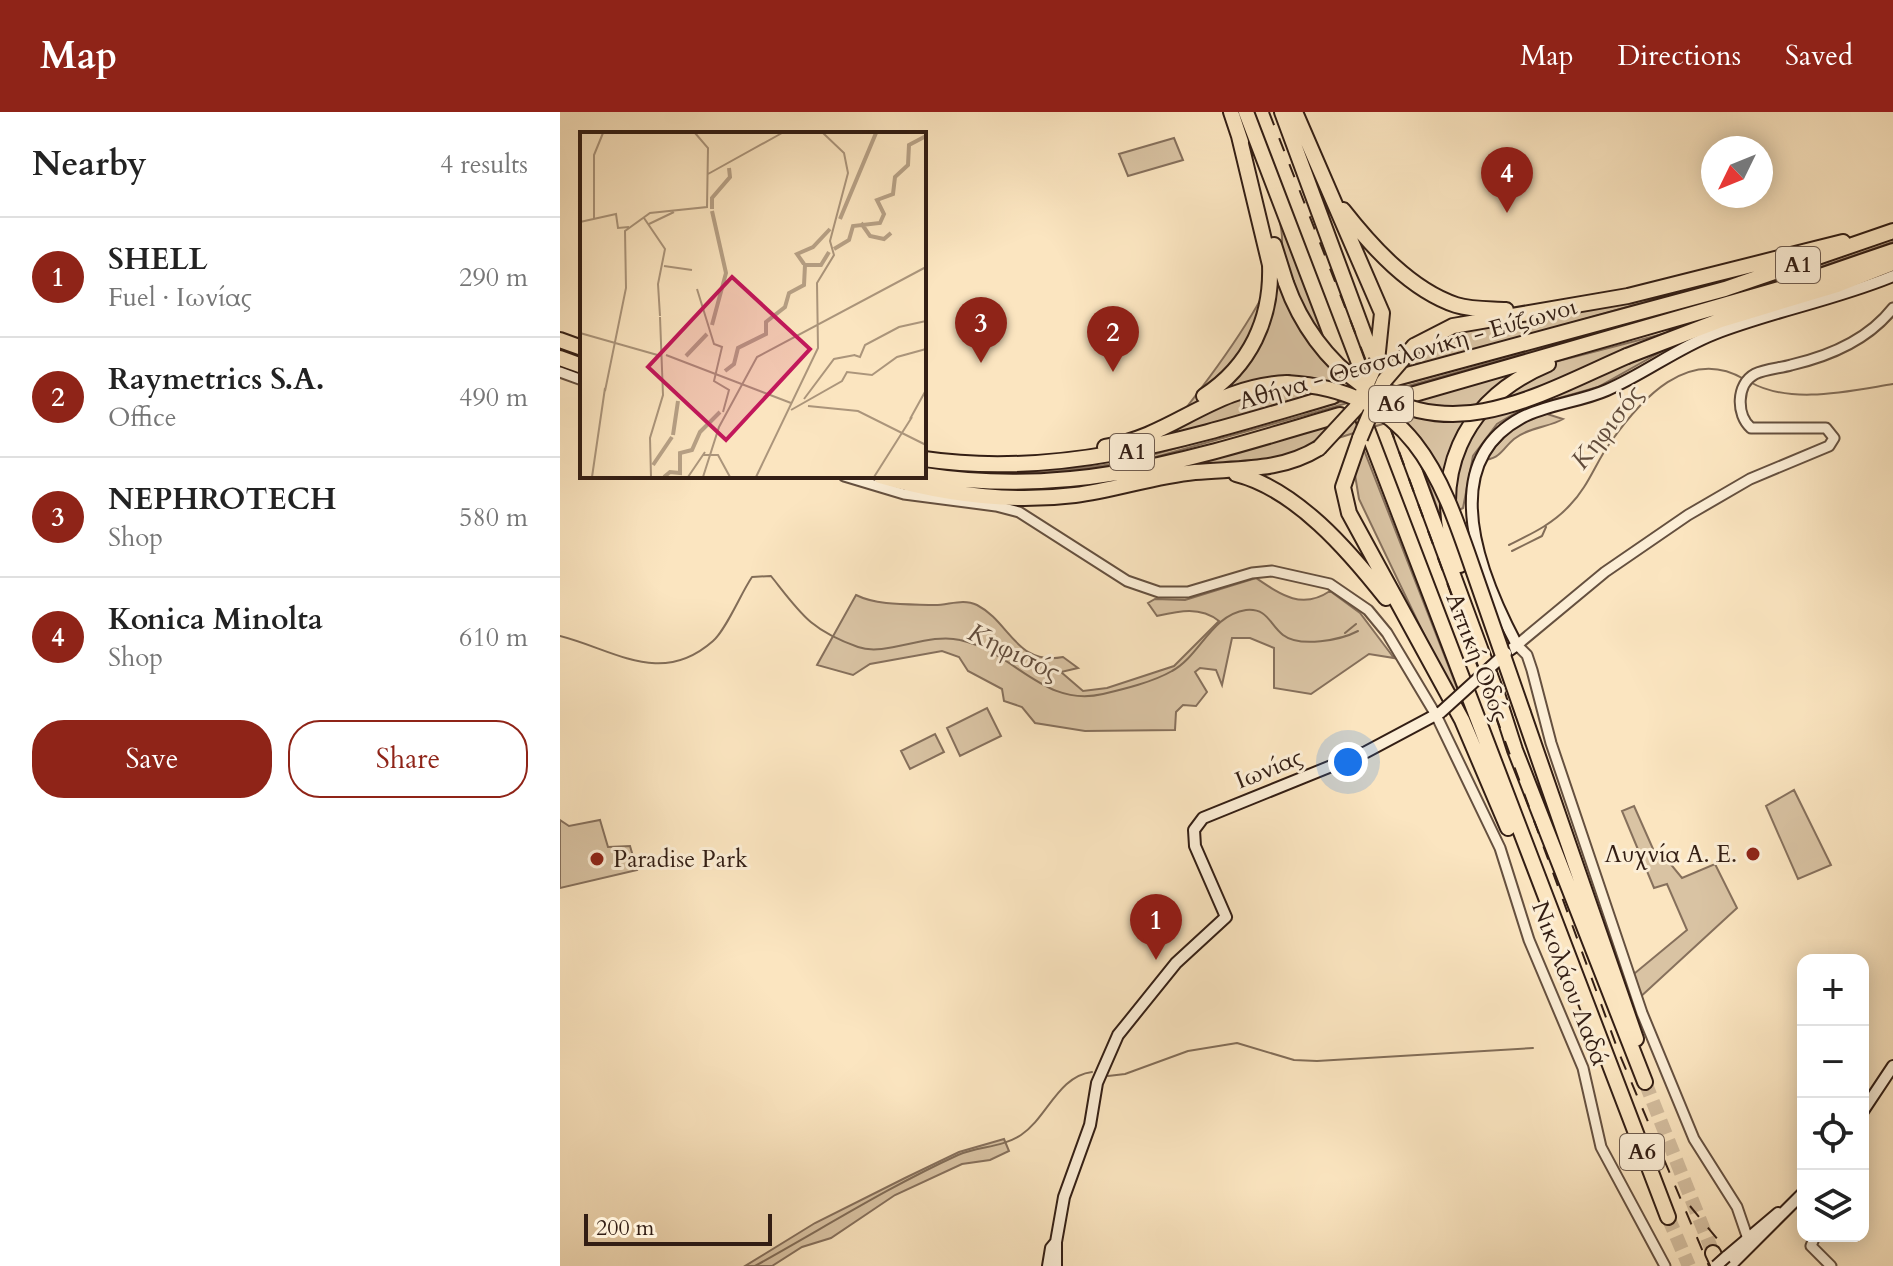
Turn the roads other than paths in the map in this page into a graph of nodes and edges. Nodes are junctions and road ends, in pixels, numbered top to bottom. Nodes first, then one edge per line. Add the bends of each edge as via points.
1 (1231, 112) edge
2 (1246, 112) edge
3 (1282, 112) edge
4 (1295, 112) edge
5 (1239, 136) junction
6 (1330, 193) junction
7 (1893, 231) edge
8 (1871, 239) junction
9 (1893, 251) edge
10 (1893, 263) edge
11 (1893, 276) edge
12 (1893, 308) edge
13 (1534, 312) junction
14 (1634, 330) junction
15 (560, 340) edge
16 (580, 347) edge
17 (560, 358) edge
18 (580, 365) edge
19 (560, 372) edge
20 (580, 379) edge
21 (1148, 434) junction
22 (926, 457) edge
23 (926, 457) edge
24 (1224, 471) junction
25 (926, 475) edge
26 (850, 478) edge
27 (890, 478) edge
28 (1407, 625) junction
29 (1517, 645) junction
30 (1498, 697) junction
31 (1439, 714) junction
32 (1543, 896) junction
33 (1893, 1066) edge
34 (1869, 1102) edge
35 (1797, 1198) edge
36 (1797, 1198) edge
37 (1668, 1217) tunnel mouth
38 (1748, 1239) junction
39 (1056, 1242) junction
40 (1814, 1242) edge
41 (1723, 1262) edge
42 (1048, 1266) edge
43 (1056, 1266) edge
44 (1665, 1266) edge
45 (1831, 1266) edge

1 - 5 highway
2 - 32 highway, Αττική Οδός / Α6
3 - 30 highway, Αττική Οδός / Α6
4 - 6 highway
5 - 10 highway, bridge via 1305,327 1336,365 1381,397 1420,410 1487,411 1721,320
5 - 21 highway via 1270,265 1271,284 1259,333 1241,364 1220,385
6 - 13 highway via 1372,243 1425,289 1457,305
6 - 24 highway, bridge via 1378,300 1382,338 1372,374 1356,408 1319,448 1285,464
7 - 8 highway, Αθήνα - Θεσσαλονίκη - Εύζωνοι / Α1
8 - 13 highway via 1628,296
8 - 23 highway, Αθήνα - Θεσσαλονίκη - Εύζωνοι / Α1, bridge via 1725,289 1106,457 991,465
9 - 14 highway, Αθήνα - Θεσσαλονίκη - Εύζωνοι / Α1
11 - 29 main road via 1716,333 1609,390 1523,417 1493,440 1476,468 1469,508 1497,601
12 - 29 street, Ιωνίας via 1871,332 1848,346 1751,378 1739,397 1743,420 1751,428 1826,428 1833,442 1750,479 1688,515 1615,564
13 - 28 highway, bridge via 1453,326 1414,346 1384,381 1355,451 1343,496
14 - 25 highway, Αθήνα - Θεσσαλονίκη - Εύζωνοι / Α1, bridge via 1186,459 1093,479 1012,483
14 - 30 highway via 1512,382 1470,424 1454,459 1447,497 1449,531 1492,659
15 - 16 highway
17 - 18 highway
19 - 20 street
21 - 22 highway via 1118,445 1061,453
21 - 30 highway, Αττική Οδός / Α6, bridge via 1220,396 1287,383 1340,393 1372,407 1428,457 1453,507 1642,1056 1645,1082
24 - 27 highway via 1048,497 967,493
24 - 28 highway via 1268,484 1289,497 1370,578
26 - 31 street, Νικολάου Λαδά via 904,494 1019,512 1127,581 1159,592 1188,592 1263,571 1330,584 1373,614
28 - 32 highway via 1453,701
29 - 31 main road, Ιωνίας, bridge
29 - 38 street via 1527,655 1551,743 1642,1013 1694,1139 1737,1207
31 - 39 main road, Ιωνίας via 1366,752 1203,818 1194,830 1194,842 1226,917 1176,963 1129,1018 1102,1069
31 - 44 street, Νικολάου Λαδά via 1504,857 1526,933 1583,1068 1601,1147
32 - 37 highway, Αττική Οδός / Α6
33 - 34 main road
35 - 38 main road
36 - 41 main road
38 - 41 main road
39 - 42 main road, Ιωνίας
39 - 43 main road, Ιωνίας
40 - 45 street

